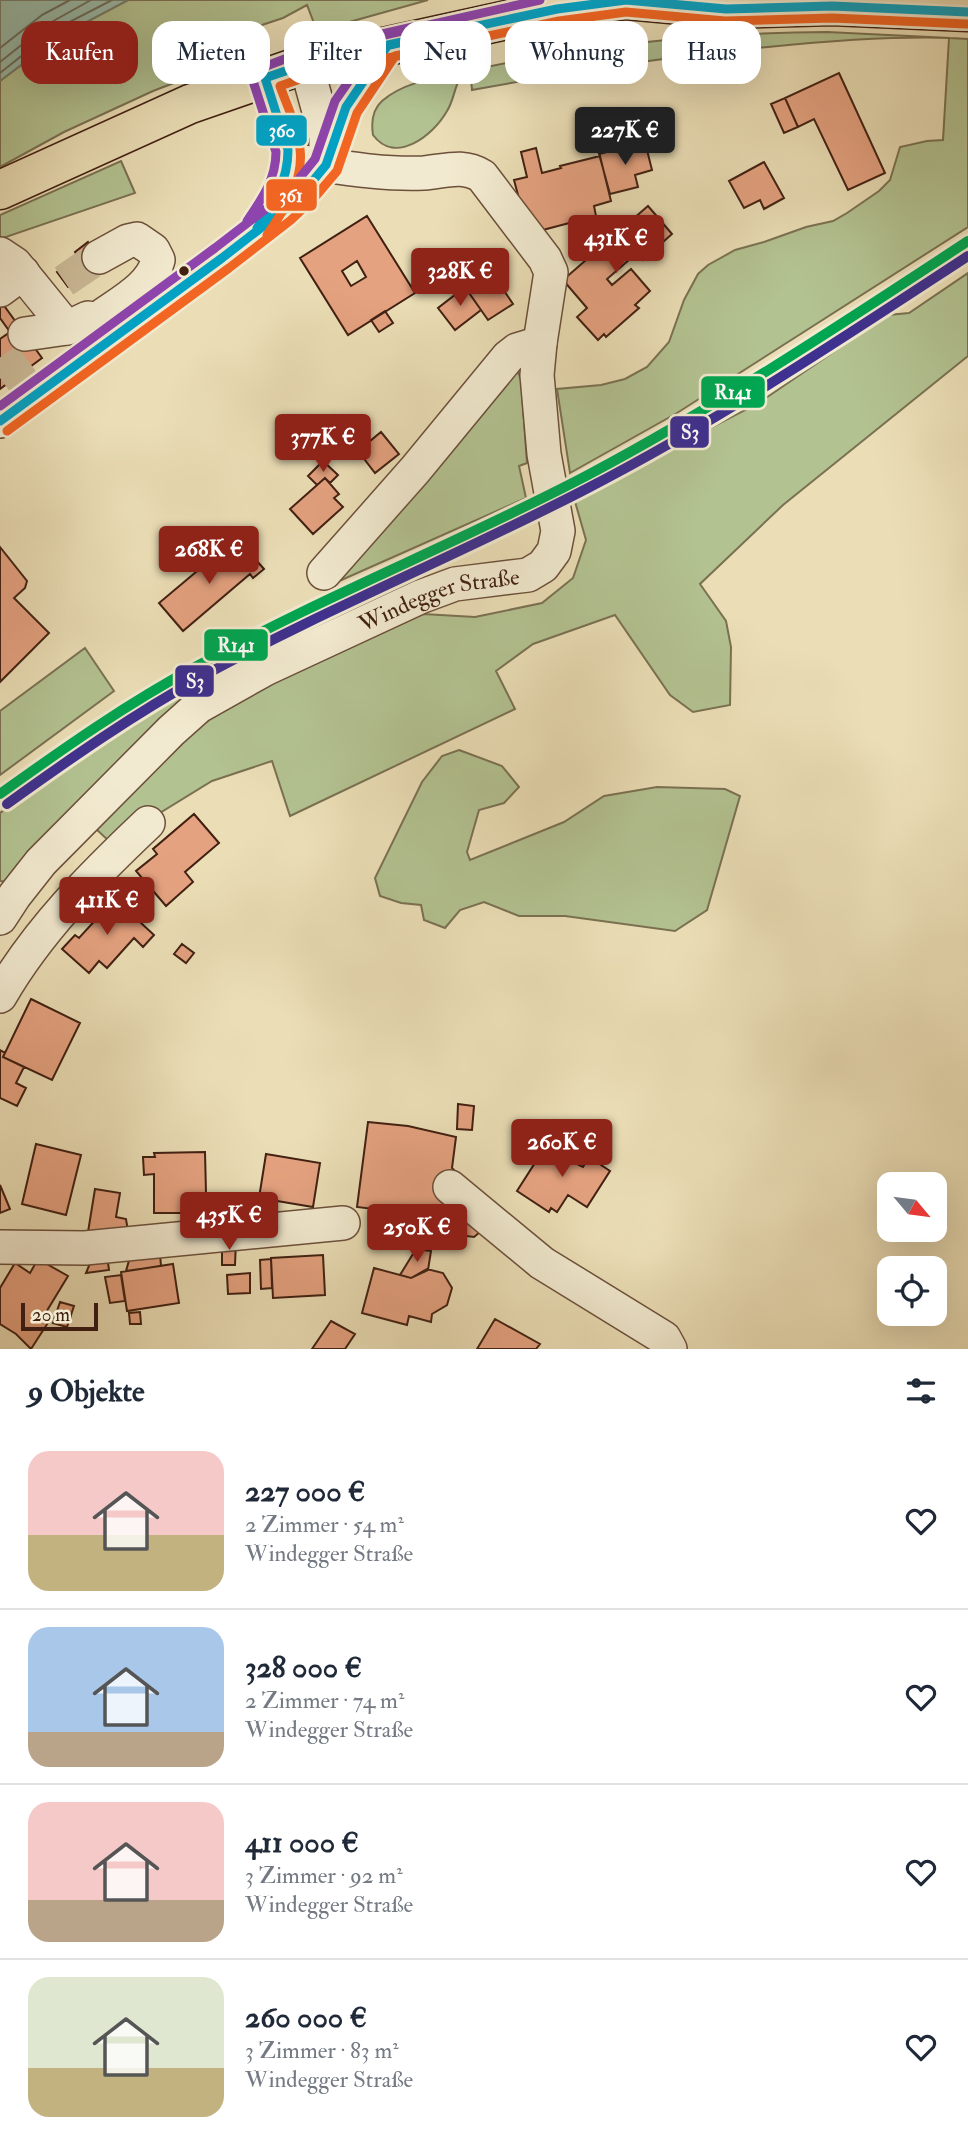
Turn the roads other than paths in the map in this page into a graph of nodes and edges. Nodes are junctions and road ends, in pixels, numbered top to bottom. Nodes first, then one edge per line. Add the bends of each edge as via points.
1 (626, 0) edge
2 (968, 12) edge
3 (388, 45) joint
4 (248, 84) edge
5 (267, 84) edge
6 (311, 84) edge
7 (289, 160) junction
8 (326, 165) junction
9 (0, 190) edge
10 (255, 233) junction
11 (99, 257) tunnel mouth
12 (8, 270) edge
13 (77, 315) junction
14 (31, 343) tunnel mouth
15 (540, 343) junction
16 (0, 421) edge
17 (324, 573) dead end
18 (148, 823) dead end
19 (5, 900) edge
20 (0, 996) edge
21 (450, 1187) dead end
22 (343, 1223) dead end
23 (0, 1247) edge
24 (670, 1349) edge

1 - 2 main road via 726,9 832,6
1 - 3 main road via 557,9
3 - 8 street via 346,107
4 - 9 main road via 190,104
5 - 7 street
6 - 8 street via 326,137
7 - 8 street, Windegger Straße
7 - 10 street via 282,191
8 - 10 street
8 - 15 street, Windegger Straße via 384,173 461,168 482,176 551,272
10 - 13 street
11 - 13 street via 137,239 153,250 158,260 149,281
12 - 13 street
13 - 14 street
13 - 16 street
15 - 17 street via 508,357
15 - 19 street, Windegger Straße via 537,374 544,454 558,531 554,551 543,566 528,575 455,584 421,597 265,669 199,706
18 - 20 street via 39,937
21 - 24 street via 542,1263 664,1338
22 - 23 street via 85,1248

